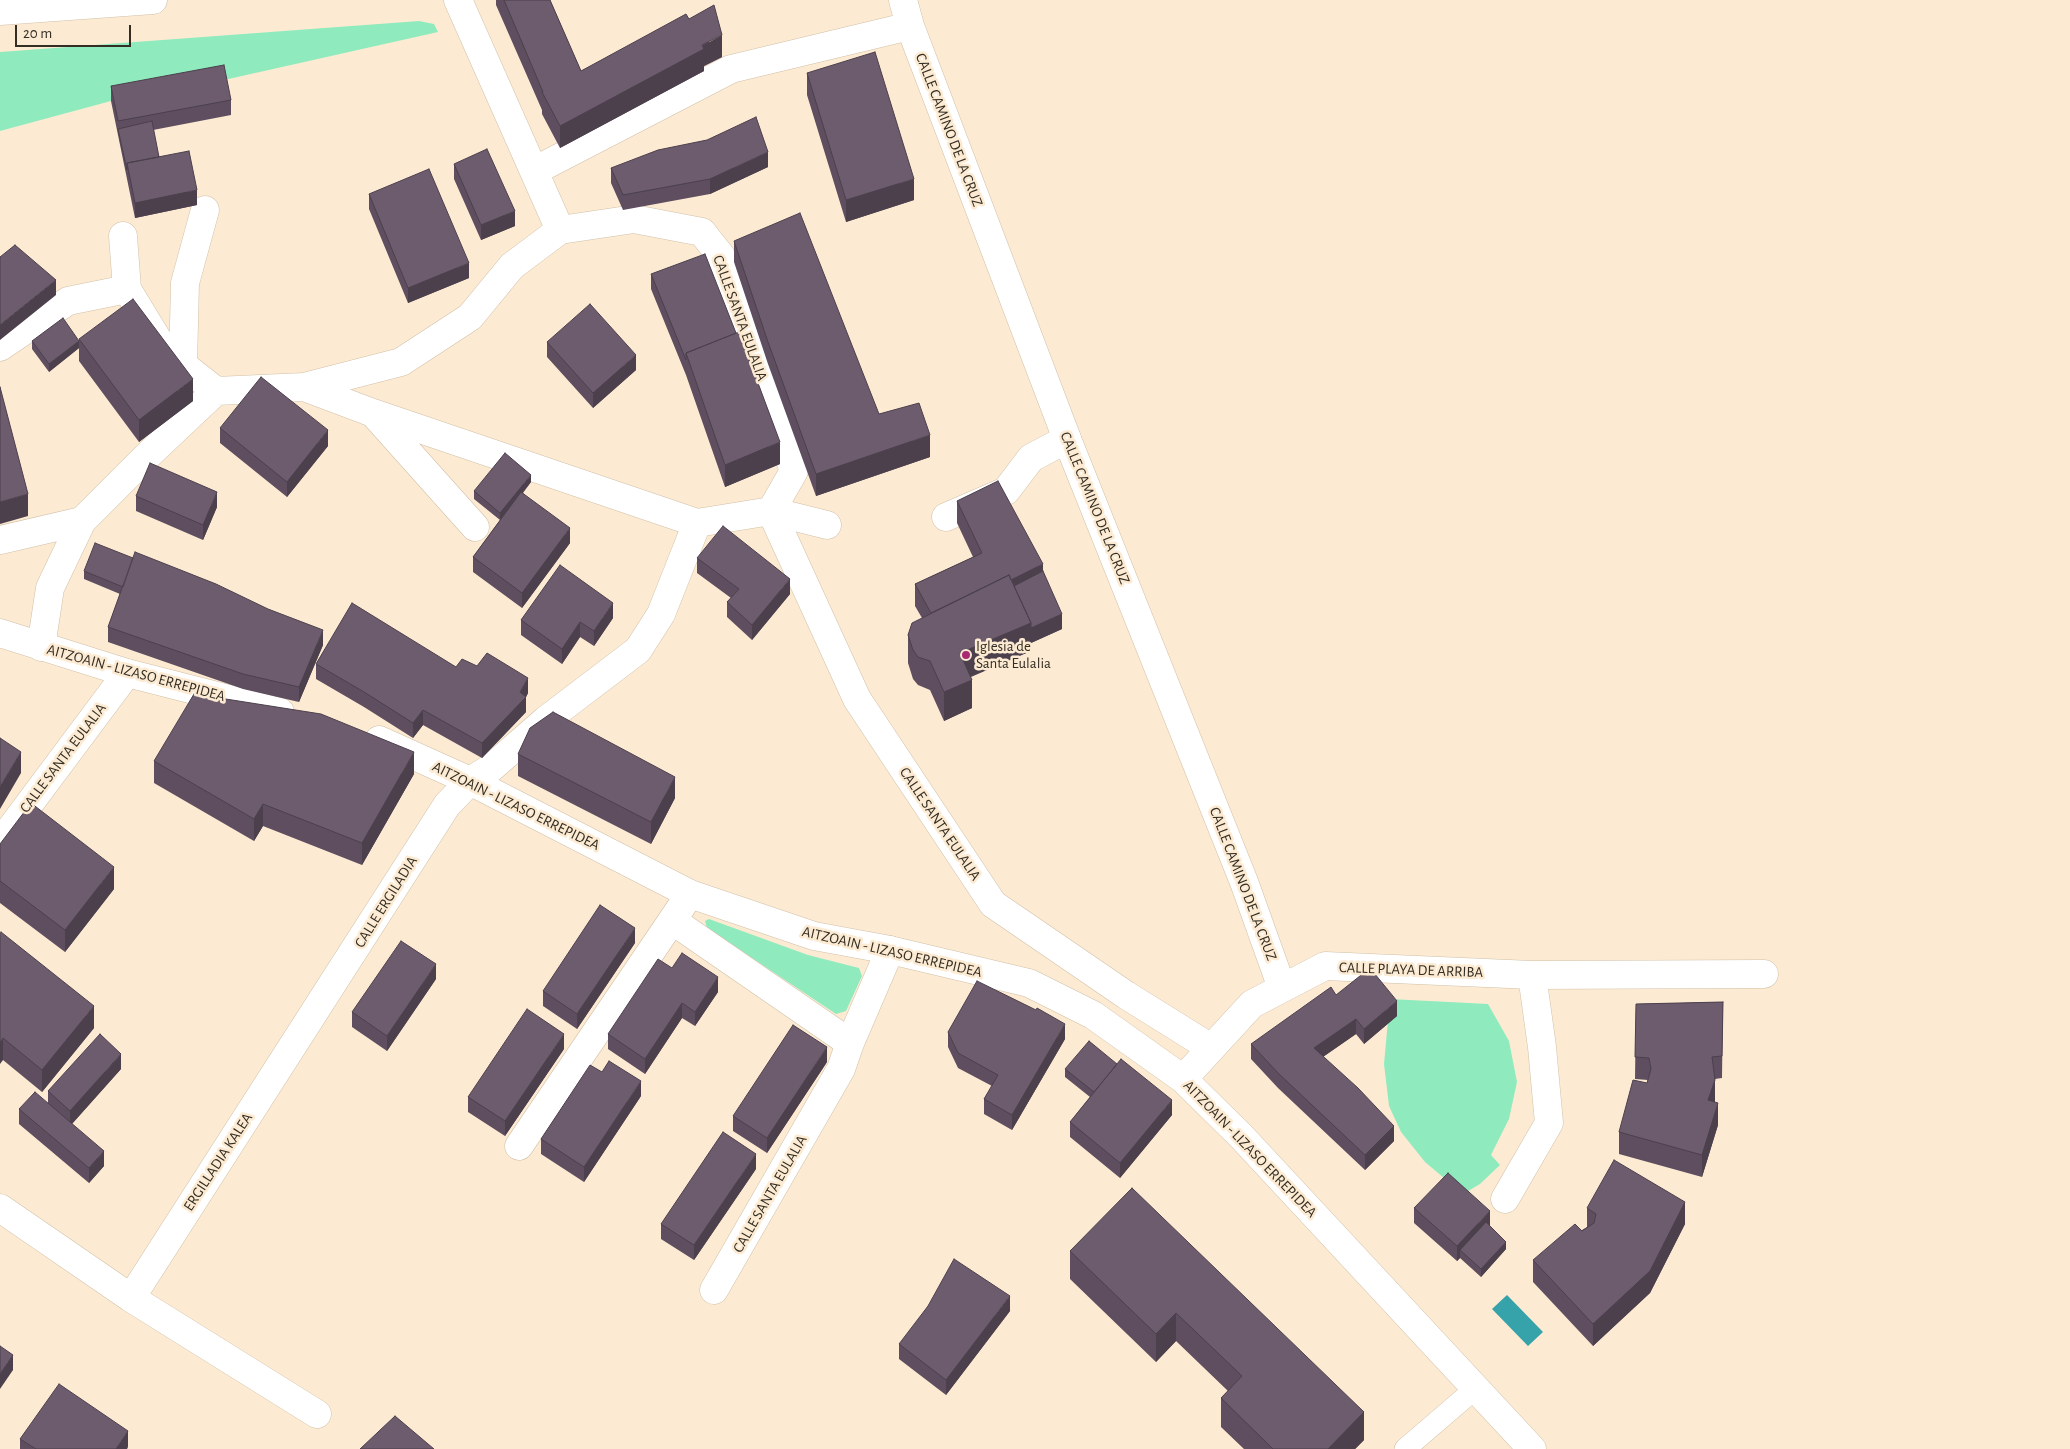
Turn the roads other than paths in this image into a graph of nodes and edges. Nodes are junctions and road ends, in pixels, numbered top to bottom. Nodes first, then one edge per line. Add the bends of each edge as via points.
1 (153, 0) edge
2 (458, 0) edge
3 (903, 0) edge
4 (0, 11) edge
5 (910, 26) junction
6 (534, 171) junction
7 (205, 210) dead end
8 (560, 230) junction
9 (123, 236) dead end
10 (127, 289) junction
11 (0, 347) edge
12 (183, 365) junction
13 (304, 387) junction
14 (216, 391) junction
15 (374, 413) junction
16 (1067, 439) junction
17 (771, 510) junction
18 (946, 517) dead end
19 (82, 521) junction
20 (697, 523) junction
21 (827, 525) dead end
22 (475, 527) dead end
23 (0, 540) edge
24 (0, 633) edge
25 (41, 647) junction
26 (127, 673) junction
27 (305, 719) edge
28 (352, 731) edge
29 (470, 781) junction
30 (0, 843) edge
31 (690, 894) junction
32 (673, 921) junction
33 (890, 950) junction
34 (1764, 974) dead end
35 (1532, 975) junction
36 (1282, 988) junction
37 (306, 1027) joint
38 (850, 1043) junction
39 (1211, 1048) junction
40 (1183, 1079) junction
41 (519, 1146) dead end
42 (1505, 1199) dead end
43 (0, 1208) edge
44 (714, 1290) dead end
45 (130, 1298) junction
46 (1476, 1388) junction
47 (317, 1414) dead end
48 (1405, 1449) edge
49 (1532, 1449) edge

1 - 4 street
2 - 6 street
3 - 5 street, CALLE CAMINO DE LA CRUZ
5 - 6 street via 731,69
5 - 16 street, CALLE CAMINO DE LA CRUZ
6 - 8 street
7 - 12 street via 185,283
8 - 13 street, CALLE SANTA EULALIA via 512,266 470,316 400,362
8 - 17 street, CALLE SANTA EULALIA via 634,219 702,232 721,256 794,471
9 - 10 street
10 - 11 street via 68,301
10 - 12 street via 158,340
12 - 14 street
13 - 14 street, CALLE SANTA EULALIA
13 - 15 street, CALLE SANTA EULALIA
14 - 19 street
15 - 20 street, CALLE SANTA EULALIA
15 - 22 street, CALLE SANTA EULALIA
16 - 18 street via 1031,458 1006,491
16 - 36 street, CALLE CAMINO DE LA CRUZ via 1244,882
17 - 20 street, CALLE SANTA EULALIA
17 - 21 street, CALLE SANTA EULALIA
17 - 39 street, CALLE SANTA EULALIA via 857,699 993,904 1126,995
19 - 23 street
19 - 25 street via 50,588
20 - 29 street via 660,614 638,650 546,720 492,768
24 - 25 street, AITZOAIN - LIZASO ERREPIDEA
25 - 26 street, AITZOAIN - LIZASO ERREPIDEA
26 - 27 street, AITZOAIN - LIZASO ERREPIDEA
26 - 30 street, CALLE SANTA EULALIA
28 - 29 street, AITZOAIN - LIZASO ERREPIDEA
29 - 31 street, AITZOAIN - LIZASO ERREPIDEA
29 - 37 street, CALLE ERGILADIA via 446,805
31 - 32 street
31 - 33 street, AITZOAIN - LIZASO ERREPIDEA via 814,936
32 - 38 street
32 - 41 street
33 - 38 street, CALLE SANTA EULALIA
33 - 40 street, AITZOAIN - LIZASO ERREPIDEA via 1029,983 1092,1015
34 - 35 street, CALLE PLAYA DE ARRIBA
35 - 36 street, CALLE PLAYA DE ARRIBA via 1325,966
35 - 42 street via 1549,1123
36 - 39 street, CALLE PLAYA DE ARRIBA via 1252,1004
37 - 45 street, ERGILLADIA KALEA
38 - 44 street, CALLE SANTA EULALIA via 841,1070
39 - 40 street, CALLE PLAYA DE ARRIBA
40 - 46 street, AITZOAIN - LIZASO ERREPIDEA via 1242,1136
43 - 45 street
45 - 47 street
46 - 48 lane
46 - 49 street, AITZOAIN - LIZASO ERREPIDEA

